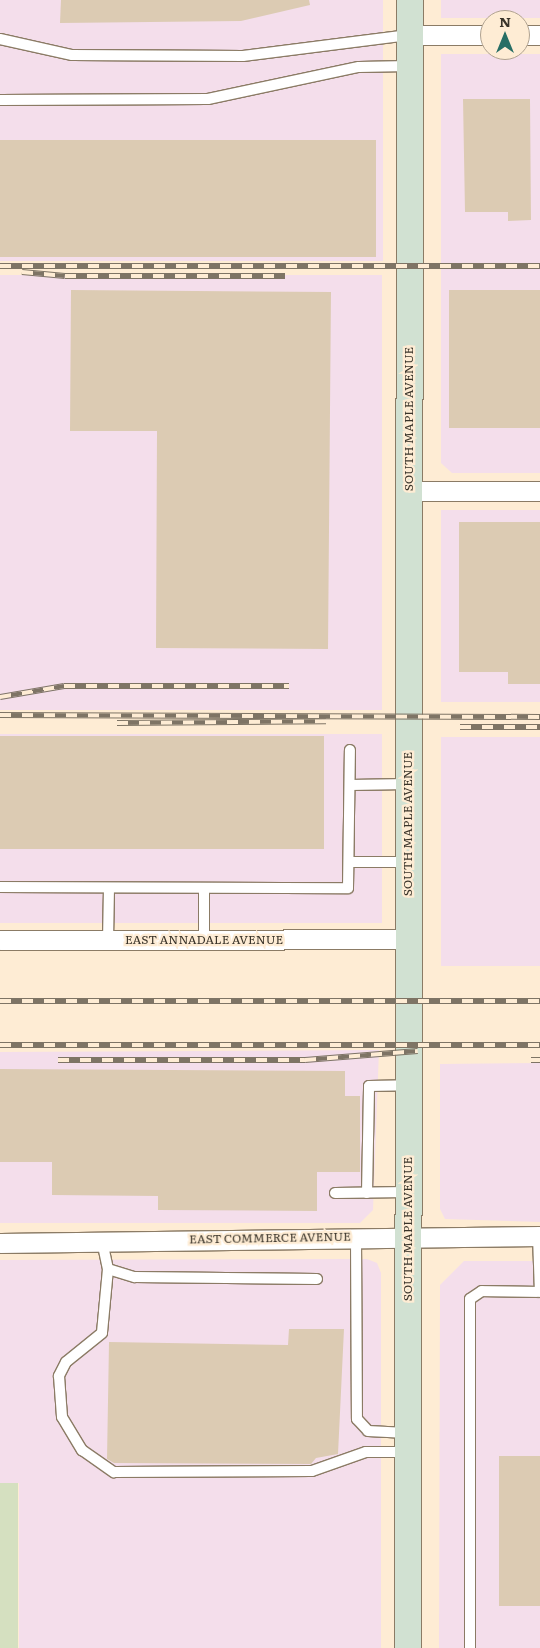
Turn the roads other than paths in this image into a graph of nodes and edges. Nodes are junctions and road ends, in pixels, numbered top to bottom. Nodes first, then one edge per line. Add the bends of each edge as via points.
1 (410, 0) edge
2 (410, 35) junction
3 (480, 35) edge
4 (0, 39) edge
5 (410, 66) junction
6 (0, 100) edge
7 (409, 491) junction
8 (540, 491) edge
9 (350, 750) dead end
10 (350, 784) junction
11 (408, 784) junction
12 (349, 862) junction
13 (408, 862) junction
14 (0, 886) edge
15 (204, 888) junction
16 (109, 889) junction
17 (408, 938) junction
18 (0, 940) edge
19 (108, 940) junction
20 (204, 940) junction
21 (408, 1085) junction
22 (367, 1192) junction
23 (408, 1192) junction
24 (335, 1193) dead end
25 (408, 1236) junction
26 (539, 1236) edge
27 (356, 1237) junction
28 (102, 1242) junction
29 (0, 1243) edge
30 (108, 1269) junction
31 (317, 1279) dead end
32 (538, 1292) edge
33 (408, 1443) junction
34 (408, 1648) edge
35 (470, 1648) edge

1 - 2 street, SOUTH MAPLE AVENUE
2 - 3 street
2 - 4 lane via 243,56 72,55
2 - 5 street, SOUTH MAPLE AVENUE
5 - 6 lane via 359,67 208,99
5 - 7 street, SOUTH MAPLE AVENUE
7 - 8 street
7 - 11 street, SOUTH MAPLE AVENUE
9 - 10 lane
10 - 11 lane
10 - 12 lane
11 - 13 street, SOUTH MAPLE AVENUE
12 - 13 lane
12 - 15 lane via 348,888
13 - 17 street, SOUTH MAPLE AVENUE
14 - 16 lane
15 - 16 lane
15 - 20 lane
16 - 19 lane
17 - 20 street, EAST ANNADALE AVENUE
17 - 21 street, SOUTH MAPLE AVENUE
18 - 19 street, EAST ANNADALE AVENUE
19 - 20 street, EAST ANNADALE AVENUE
21 - 22 lane via 369,1086
21 - 23 street, SOUTH MAPLE AVENUE
22 - 23 lane
22 - 24 lane
23 - 25 street, SOUTH MAPLE AVENUE
25 - 26 street, EAST COMMERCE AVENUE
25 - 27 street, EAST COMMERCE AVENUE
25 - 33 street, SOUTH MAPLE AVENUE
26 - 32 lane
27 - 28 street, EAST COMMERCE AVENUE
27 - 33 lane via 356,1404 360,1427
28 - 29 street, EAST COMMERCE AVENUE
28 - 30 lane
30 - 31 lane via 144,1277
30 - 33 lane via 102,1333 66,1362 59,1376 62,1417 82,1450 114,1472 312,1472 366,1452
32 - 35 lane via 482,1291 470,1299
33 - 34 street, SOUTH MAPLE AVENUE

